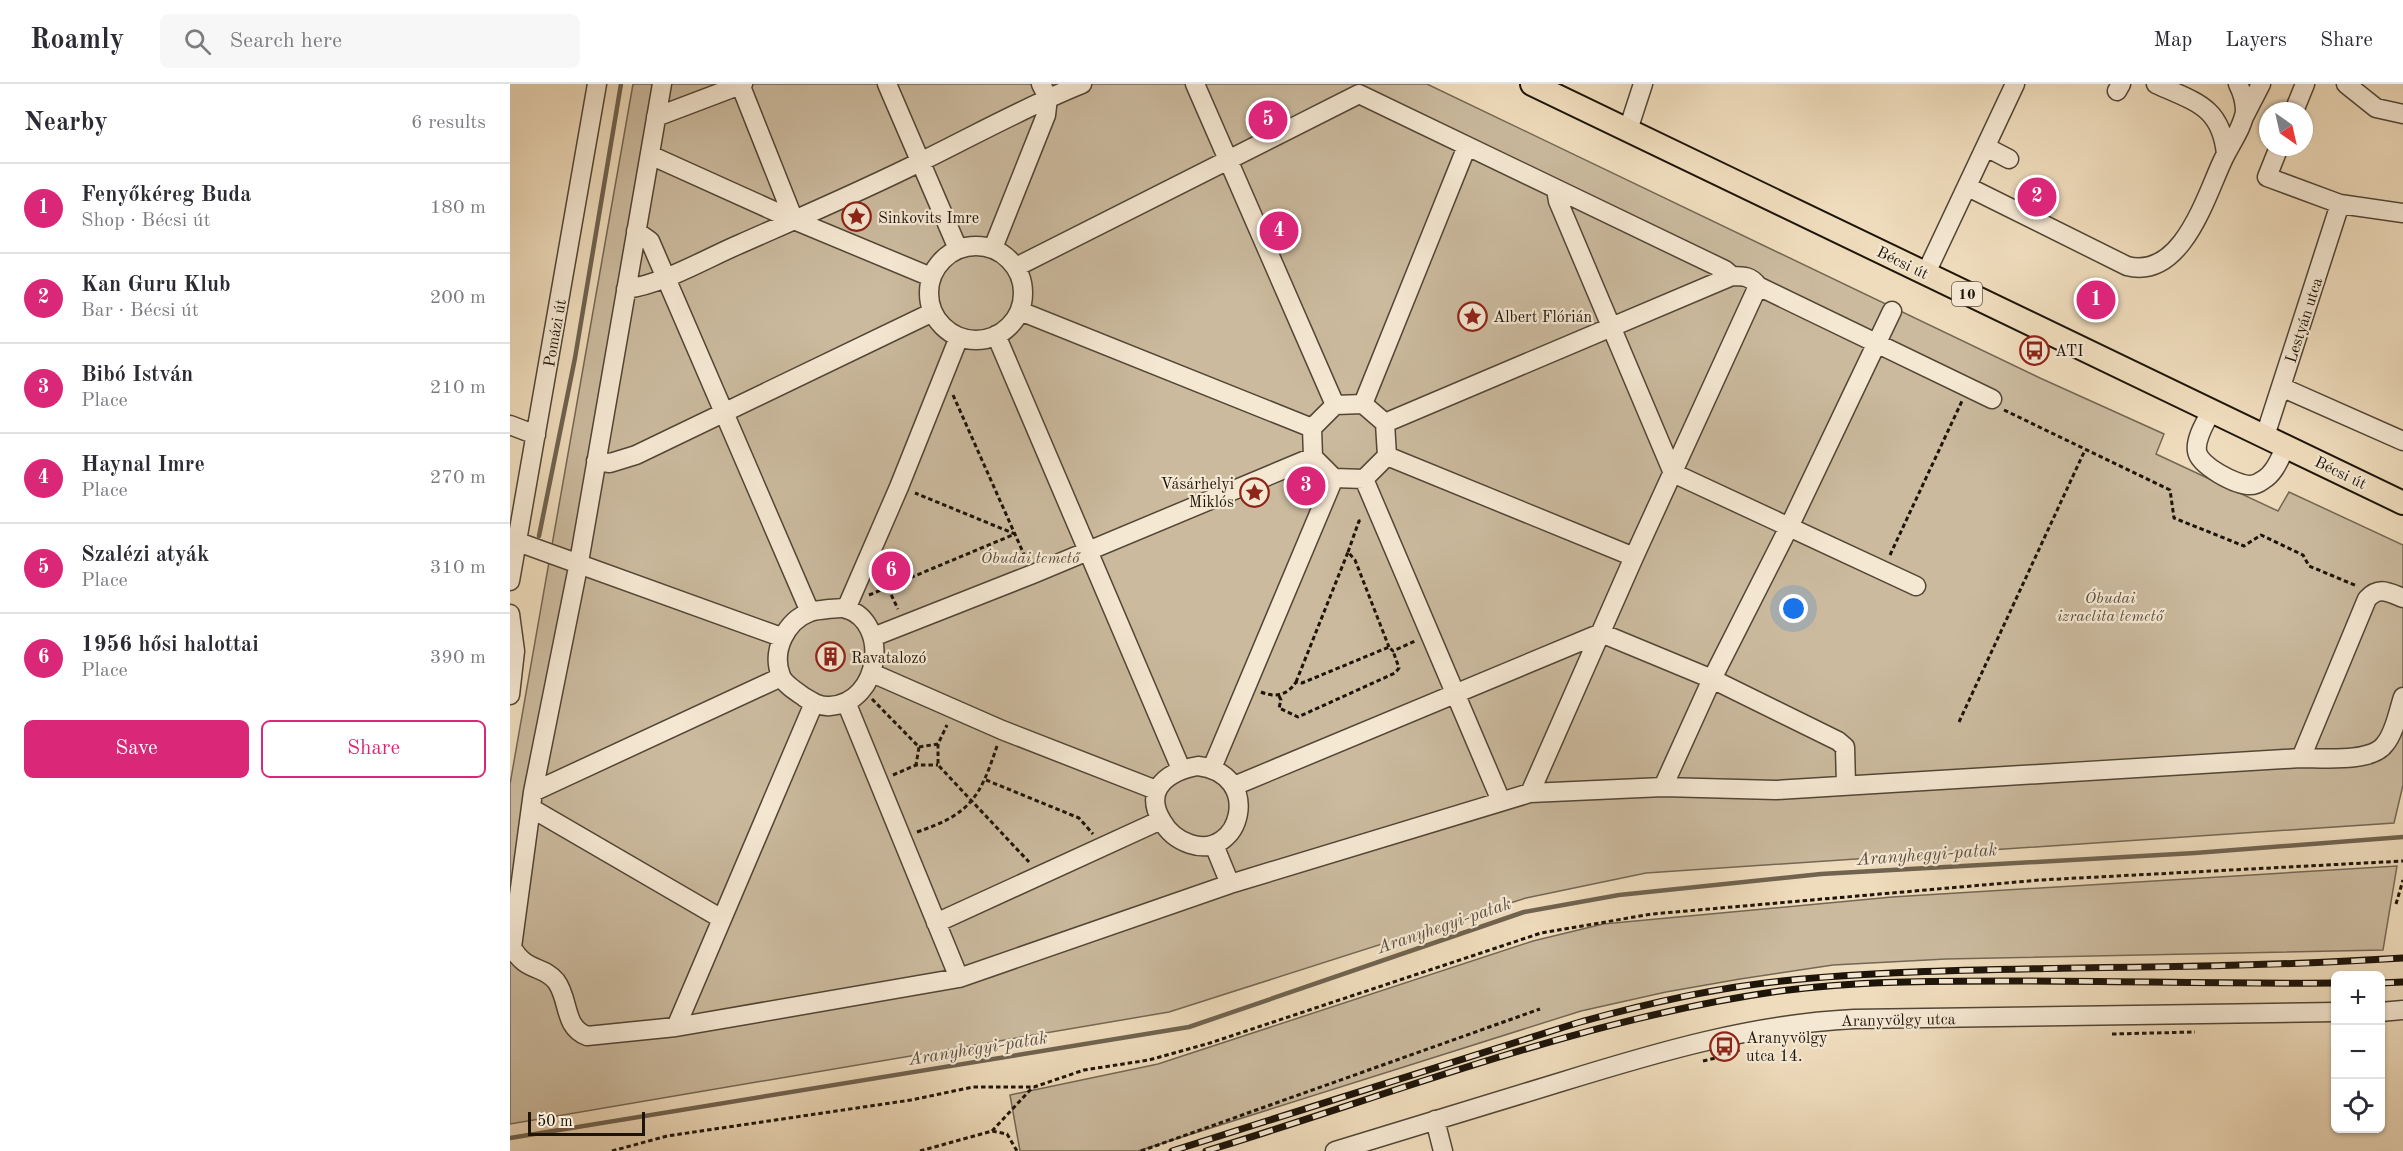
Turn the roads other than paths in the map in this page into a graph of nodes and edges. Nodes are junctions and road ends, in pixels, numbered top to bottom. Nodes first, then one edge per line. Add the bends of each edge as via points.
1 (597, 84) edge
2 (662, 84) edge
3 (741, 84) edge
4 (888, 84) edge
5 (1082, 84) edge
6 (1195, 84) edge
7 (1532, 84) edge
8 (1643, 84) edge
9 (2015, 84) edge
10 (2156, 84) edge
11 (2238, 84) edge
12 (2261, 84) edge
13 (2305, 84) edge
14 (2346, 84) edge
15 (1045, 91) edge
16 (2298, 102) edge
17 (2403, 114) edge
18 (656, 117) junction
19 (2243, 118) junction
20 (1628, 130) junction
21 (1467, 146) junction
22 (1986, 147) junction
23 (2226, 154) junction
24 (650, 156) junction
25 (2275, 156) edge
26 (2009, 159) dead end
27 (1229, 161) junction
28 (921, 162) junction
29 (1968, 187) junction
30 (1556, 189) junction
31 (2340, 204) junction
32 (2403, 213) edge
33 (794, 220) junction
34 (636, 231) junction
35 (958, 249) junction
36 (993, 249) junction
37 (1016, 267) junction
38 (1926, 273) junction
39 (1732, 276) junction
40 (665, 277) junction
41 (931, 277) junction
42 (1758, 286) junction
43 (626, 289) junction
44 (1020, 311) junction
45 (1892, 311) dead end
46 (933, 312) junction
47 (1611, 327) junction
48 (996, 336) junction
49 (959, 337) junction
50 (1876, 342) junction
51 (2281, 387) junction
52 (1992, 399) road end
53 (1364, 404) junction
54 (1335, 405) junction
55 (2211, 411) junction
56 (723, 412) junction
57 (1385, 423) junction
58 (510, 425) edge
59 (1312, 428) junction
60 (536, 435) junction
61 (2265, 436) junction
62 (2403, 441) edge
63 (2286, 446) junction
64 (1387, 456) junction
65 (1314, 457) junction
66 (596, 461) junction
67 (1673, 473) junction
68 (1334, 478) junction
69 (1364, 479) junction
70 (2403, 502) edge
71 (1789, 527) junction
72 (518, 542) junction
73 (1088, 551) junction
74 (1634, 557) junction
75 (579, 562) junction
76 (510, 581) edge
77 (1916, 586) dead end
78 (2403, 598) edge
79 (850, 601) junction
80 (810, 612) junction
81 (510, 614) edge
82 (1601, 633) junction
83 (781, 637) junction
84 (873, 637) junction
85 (873, 674) junction
86 (781, 676) junction
87 (1712, 679) junction
88 (510, 695) edge
89 (1456, 695) junction
90 (2403, 696) edge
91 (846, 702) junction
92 (814, 703) junction
93 (2301, 758) junction
94 (1212, 768) junction
95 (1181, 769) junction
96 (1846, 785) junction
97 (1234, 786) junction
98 (1663, 787) junction
99 (1156, 790) junction
100 (1530, 793) junction
101 (532, 800) junction
102 (1501, 801) junction
103 (1161, 820) junction
104 (1214, 845) junction
105 (1230, 885) junction
106 (723, 919) junction
107 (936, 923) junction
108 (959, 978) junction
109 (2403, 1010) edge
110 (2331, 1012) edge
111 (2385, 1012) edge
112 (676, 1027) junction
113 (1435, 1120) junction
114 (1335, 1151) edge
115 (1443, 1151) edge

1 - 60 street, Pomázi út
2 - 18 street
3 - 18 street
3 - 33 street
4 - 28 street
5 - 15 street
6 - 27 street
7 - 20 main road, Bécsi út / 10
8 - 20 street
9 - 22 street
10 - 23 street via 2211,112 2221,131
11 - 19 street via 2243,96
12 - 19 street
13 - 16 street
14 - 17 street via 2376,108
15 - 28 street
15 - 36 street via 1046,115
18 - 24 street
19 - 23 street
20 - 38 main road, Bécsi út / 10
21 - 27 street via 1359,94
21 - 30 street
21 - 53 street
22 - 26 street
22 - 29 street
23 - 29 street via 2189,234 2179,247 2143,267 2127,266 2057,225
24 - 33 street
24 - 34 street
25 - 31 street via 2266,177
27 - 37 street
27 - 54 street
28 - 33 street
28 - 35 street
29 - 38 street
30 - 39 street
30 - 47 street
31 - 32 street
31 - 51 street, Lestyán utca
33 - 40 street
33 - 41 street
34 - 40 street via 650,241
34 - 43 street
35 - 36 street via 978,245
35 - 41 street via 943,258
36 - 37 street
37 - 44 street via 1024,290
38 - 55 main road, Bécsi út / 10
39 - 42 street via 1744,275
39 - 47 street
40 - 43 street
40 - 56 street
41 - 46 street via 928,295
42 - 50 street
42 - 67 street
43 - 66 street
44 - 48 street via 1010,326
44 - 59 street
45 - 50 street
46 - 49 street via 944,328
46 - 56 street
47 - 57 street
47 - 67 street
48 - 49 street via 976,340
48 - 73 street
49 - 79 street
50 - 52 street
50 - 71 street
51 - 61 street, Lestyán utca
51 - 62 street
53 - 54 street
53 - 57 street
54 - 59 street
55 - 61 main road, Bécsi út / 10
55 - 63 street via 2197,444 2198,455 2209,468 2242,484 2255,484 2268,477
56 - 66 street via 636,455 610,463
56 - 80 street
57 - 64 street
58 - 60 street
59 - 65 street
60 - 72 street, Pomázi út
61 - 63 main road, Bécsi út / 10
63 - 70 main road, Bécsi út / 10
64 - 69 street
64 - 74 street
65 - 68 street
65 - 73 street
66 - 75 street
67 - 71 street
67 - 74 street
68 - 69 street
68 - 94 street
69 - 89 street
71 - 77 street
71 - 87 street
72 - 75 street
72 - 76 street, Pomázi út
73 - 84 street
73 - 95 street
74 - 82 street
75 - 83 street
75 - 101 street
78 - 93 street via 2381,590 2367,599
79 - 80 street
79 - 84 street
80 - 83 street
81 - 88 street via 515,651
82 - 87 street
82 - 89 street
82 - 100 street
83 - 86 street
84 - 85 street
85 - 91 street via 862,690
85 - 99 street
86 - 92 street
86 - 101 street
87 - 96 street via 1838,741 1845,747
87 - 98 street
89 - 97 street
89 - 102 street
90 - 93 street via 2385,746 2373,754
91 - 92 street via 829,706
91 - 107 street
92 - 106 street
93 - 96 street
94 - 95 street
94 - 97 street
95 - 99 street
96 - 98 street via 1776,790
97 - 104 street via 1239,805 1236,824 1226,838
98 - 100 street
99 - 103 street
100 - 102 street
101 - 106 street
101 - 112 street via 512,947 518,957 557,983 571,1025 578,1033 587,1036
102 - 105 street
103 - 104 street via 1184,842 1198,847
103 - 107 street
104 - 105 street
105 - 108 street
106 - 112 street
107 - 108 street
108 - 112 street
109 - 111 street
110 - 113 street, Aranyvölgy utca via 1802,1023 1674,1048
113 - 114 street, Aranyvölgy utca
113 - 115 street

